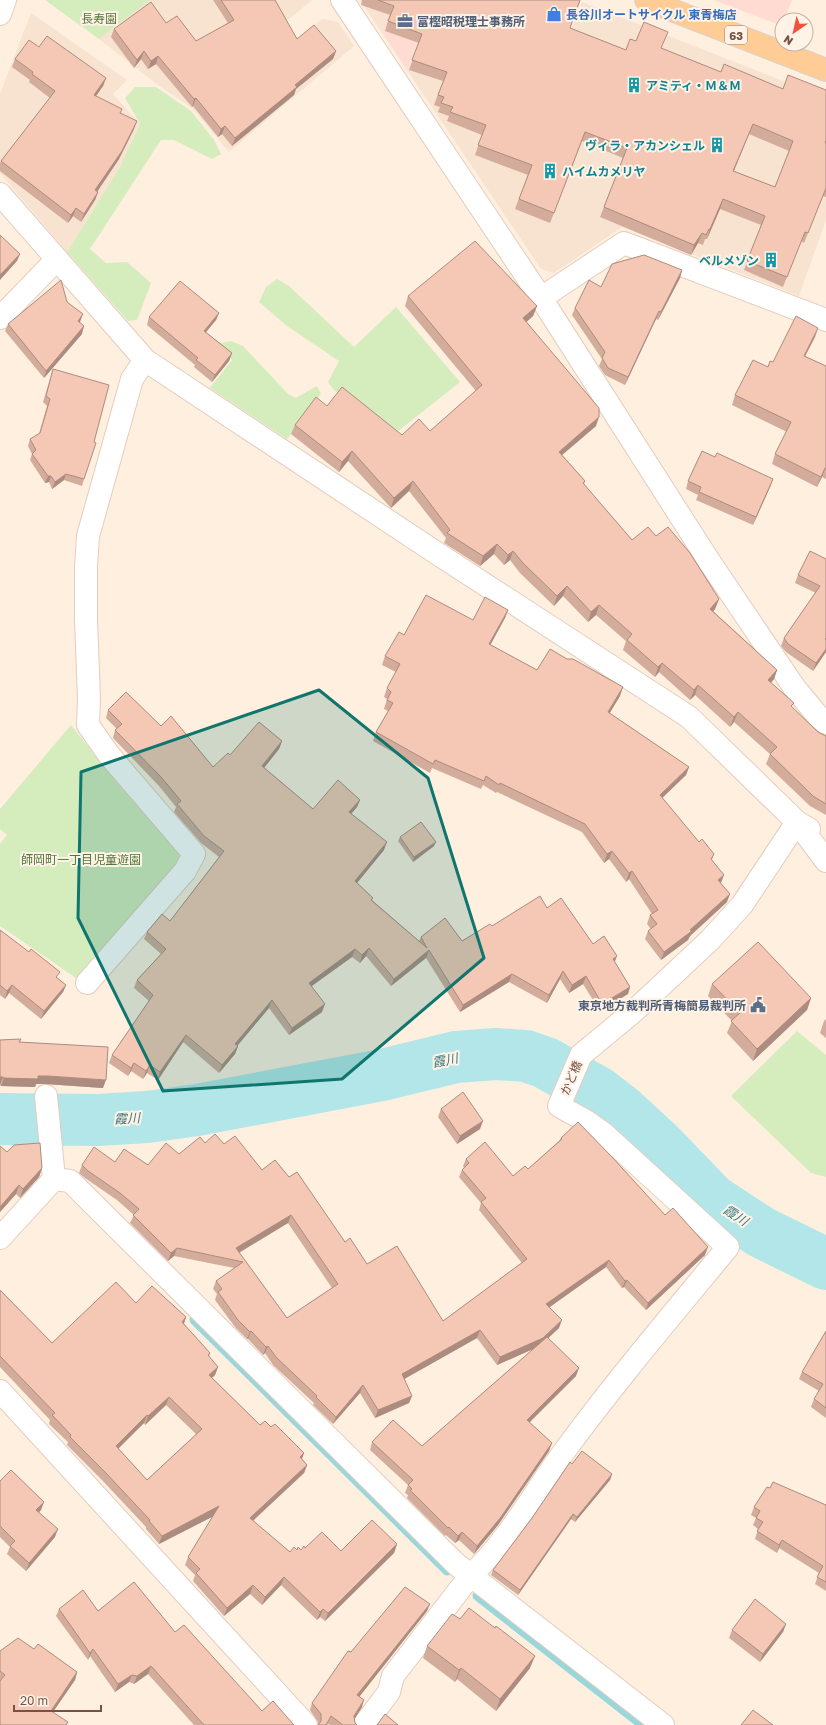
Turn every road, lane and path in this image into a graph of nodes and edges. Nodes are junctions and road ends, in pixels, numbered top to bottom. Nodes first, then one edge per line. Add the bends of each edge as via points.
1 (6, 0) edge
2 (342, 0) edge
3 (646, 0) edge
4 (0, 14) edge
5 (826, 70) edge
6 (0, 194) edge
7 (57, 259) junction
8 (541, 298) junction
9 (0, 318) edge
10 (826, 320) edge
11 (145, 360) junction
12 (823, 712) edge
13 (797, 822) junction
14 (826, 838) edge
15 (826, 861) edge
16 (87, 983) dead end
17 (46, 1096) dead end
18 (54, 1179) junction
19 (0, 1238) edge
20 (0, 1391) edge
21 (470, 1576) junction
22 (306, 1725) edge
23 (364, 1725) edge
24 (664, 1725) edge

1 - 4 street
2 - 8 street
3 - 5 main road, 63
6 - 7 street
7 - 9 street
7 - 11 street
8 - 10 street via 624,243
8 - 12 street via 714,568 794,687
11 - 13 street via 689,717
11 - 16 street via 132,379 88,536 88,725 109,755 194,854 185,871
13 - 14 street
13 - 15 street
13 - 21 street, かど橋 via 742,905 710,940 634,1012 581,1055 561,1100 559,1106 603,1133 728,1247 645,1347 562,1453 502,1540
17 - 18 street
18 - 19 street
18 - 21 street via 70,1181
20 - 22 street
21 - 23 street via 393,1676 389,1692
21 - 24 street

